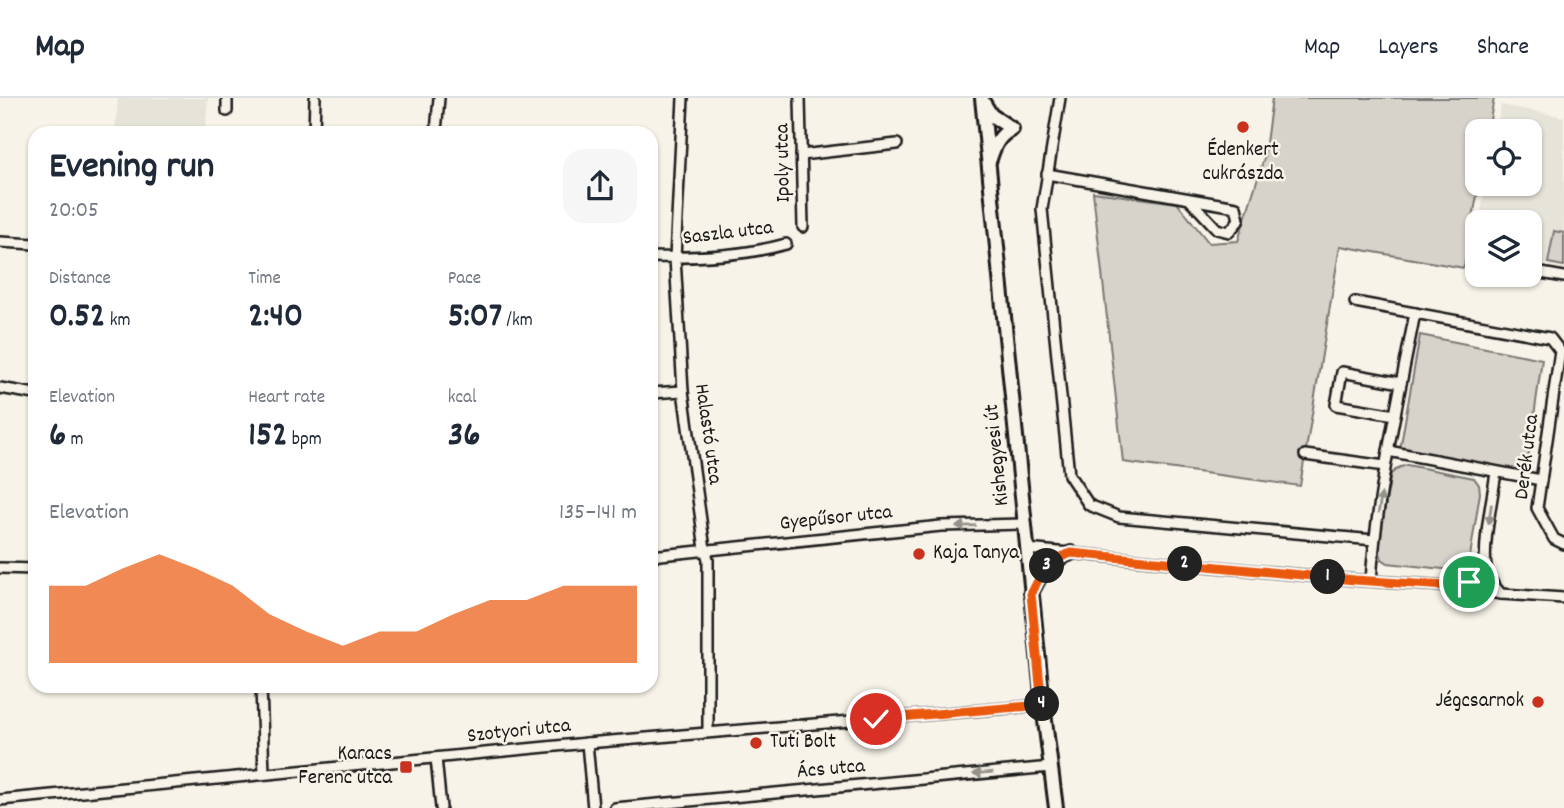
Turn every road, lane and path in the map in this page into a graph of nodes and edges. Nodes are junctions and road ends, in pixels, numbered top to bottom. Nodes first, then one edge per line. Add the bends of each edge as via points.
1 (227, 98) edge
2 (315, 98) edge
3 (439, 98) edge
4 (683, 98) edge
5 (800, 98) edge
6 (982, 98) edge
7 (1060, 98) edge
8 (227, 111) dead end
9 (314, 126) edge
10 (437, 126) edge
11 (897, 145) dead end
12 (801, 155) junction
13 (988, 162) junction
14 (1047, 174) junction
15 (1190, 200) junction
16 (803, 227) dead end
17 (0, 242) edge
18 (28, 244) edge
19 (786, 244) dead end
20 (658, 257) edge
21 (675, 258) junction
22 (1542, 273) edge
23 (1564, 277) edge
24 (1355, 302) dead end
25 (1415, 313) junction
26 (1402, 383) junction
27 (0, 388) edge
28 (683, 391) junction
29 (28, 393) edge
30 (658, 393) edge
31 (1395, 415) junction
32 (1388, 451) junction
33 (1305, 455) dead end
34 (1385, 466) junction
35 (1496, 472) junction
36 (1541, 480) junction
37 (1024, 524) junction
38 (1374, 540) junction
39 (1564, 544) edge
40 (705, 549) junction
41 (1027, 550) junction
42 (1071, 553) junction
43 (658, 554) edge
44 (1485, 557) junction
45 (0, 568) edge
46 (28, 569) edge
47 (1371, 581) junction
48 (1461, 587) junction
49 (1031, 594) junction
50 (1501, 594) junction
51 (1564, 598) edge
52 (261, 693) edge
53 (1042, 705) junction
54 (708, 733) junction
55 (587, 743) junction
56 (436, 758) junction
57 (1051, 767) junction
58 (264, 774) junction
59 (0, 800) edge
60 (441, 808) edge
61 (593, 808) edge
62 (615, 808) edge
63 (1056, 808) edge

1 - 8 street
2 - 9 street
3 - 10 street
4 - 21 street, Halastó utca
5 - 12 street, Ipoly utca
6 - 13 street, Kishegyesi út
6 - 13 street via 991,115 1012,129 993,146
7 - 14 street
11 - 12 street
12 - 16 street, Ipoly utca
13 - 37 street, Kishegyesi út
14 - 15 street
14 - 38 street via 1042,209 1069,475 1089,505 1119,517
15 - 15 street via 1236,207 1239,220 1229,232 1217,229
17 - 18 street
19 - 21 street, Saszla utca via 762,251
20 - 21 street, Saszla utca
21 - 28 street, Halastó utca
22 - 23 street
24 - 25 street, Derék utca
25 - 26 street
25 - 36 street, Derék utca via 1550,338 1560,351
26 - 31 street
26 - 31 street via 1342,372 1336,405
27 - 29 street
28 - 30 street
28 - 40 street, Halastó utca
31 - 32 street
32 - 34 street
32 - 35 street
33 - 34 street
38 -> 34 street
35 - 36 street
35 -> 44 street
36 - 39 street, Derék utca via 1537,508 1555,539
37 -> 40 street, Gyepűsor utca via 941,526
37 - 41 street, Kishegyesi út
38 - 47 street
40 - 43 street, Gyepűsor utca
40 - 54 street, Halastó utca
41 - 42 street
41 - 49 street, Kishegyesi út
42 - 47 street
42 - 49 street via 1045,567
44 - 48 street
44 - 50 street via 1488,575
45 - 46 street
47 - 48 street
48 - 50 street
49 - 53 street, Kishegyesi út
50 - 51 street
52 - 58 street
53 - 54 street, Szotyori utca
53 - 57 street, Kishegyesi út
54 - 55 street, Szotyori utca
55 - 56 street, Szotyori utca
55 - 61 street
56 - 58 street, Szotyori utca
56 - 60 street
57 -> 62 street, Ács utca
57 - 63 street, Kishegyesi út
58 - 59 street, Szotyori utca

